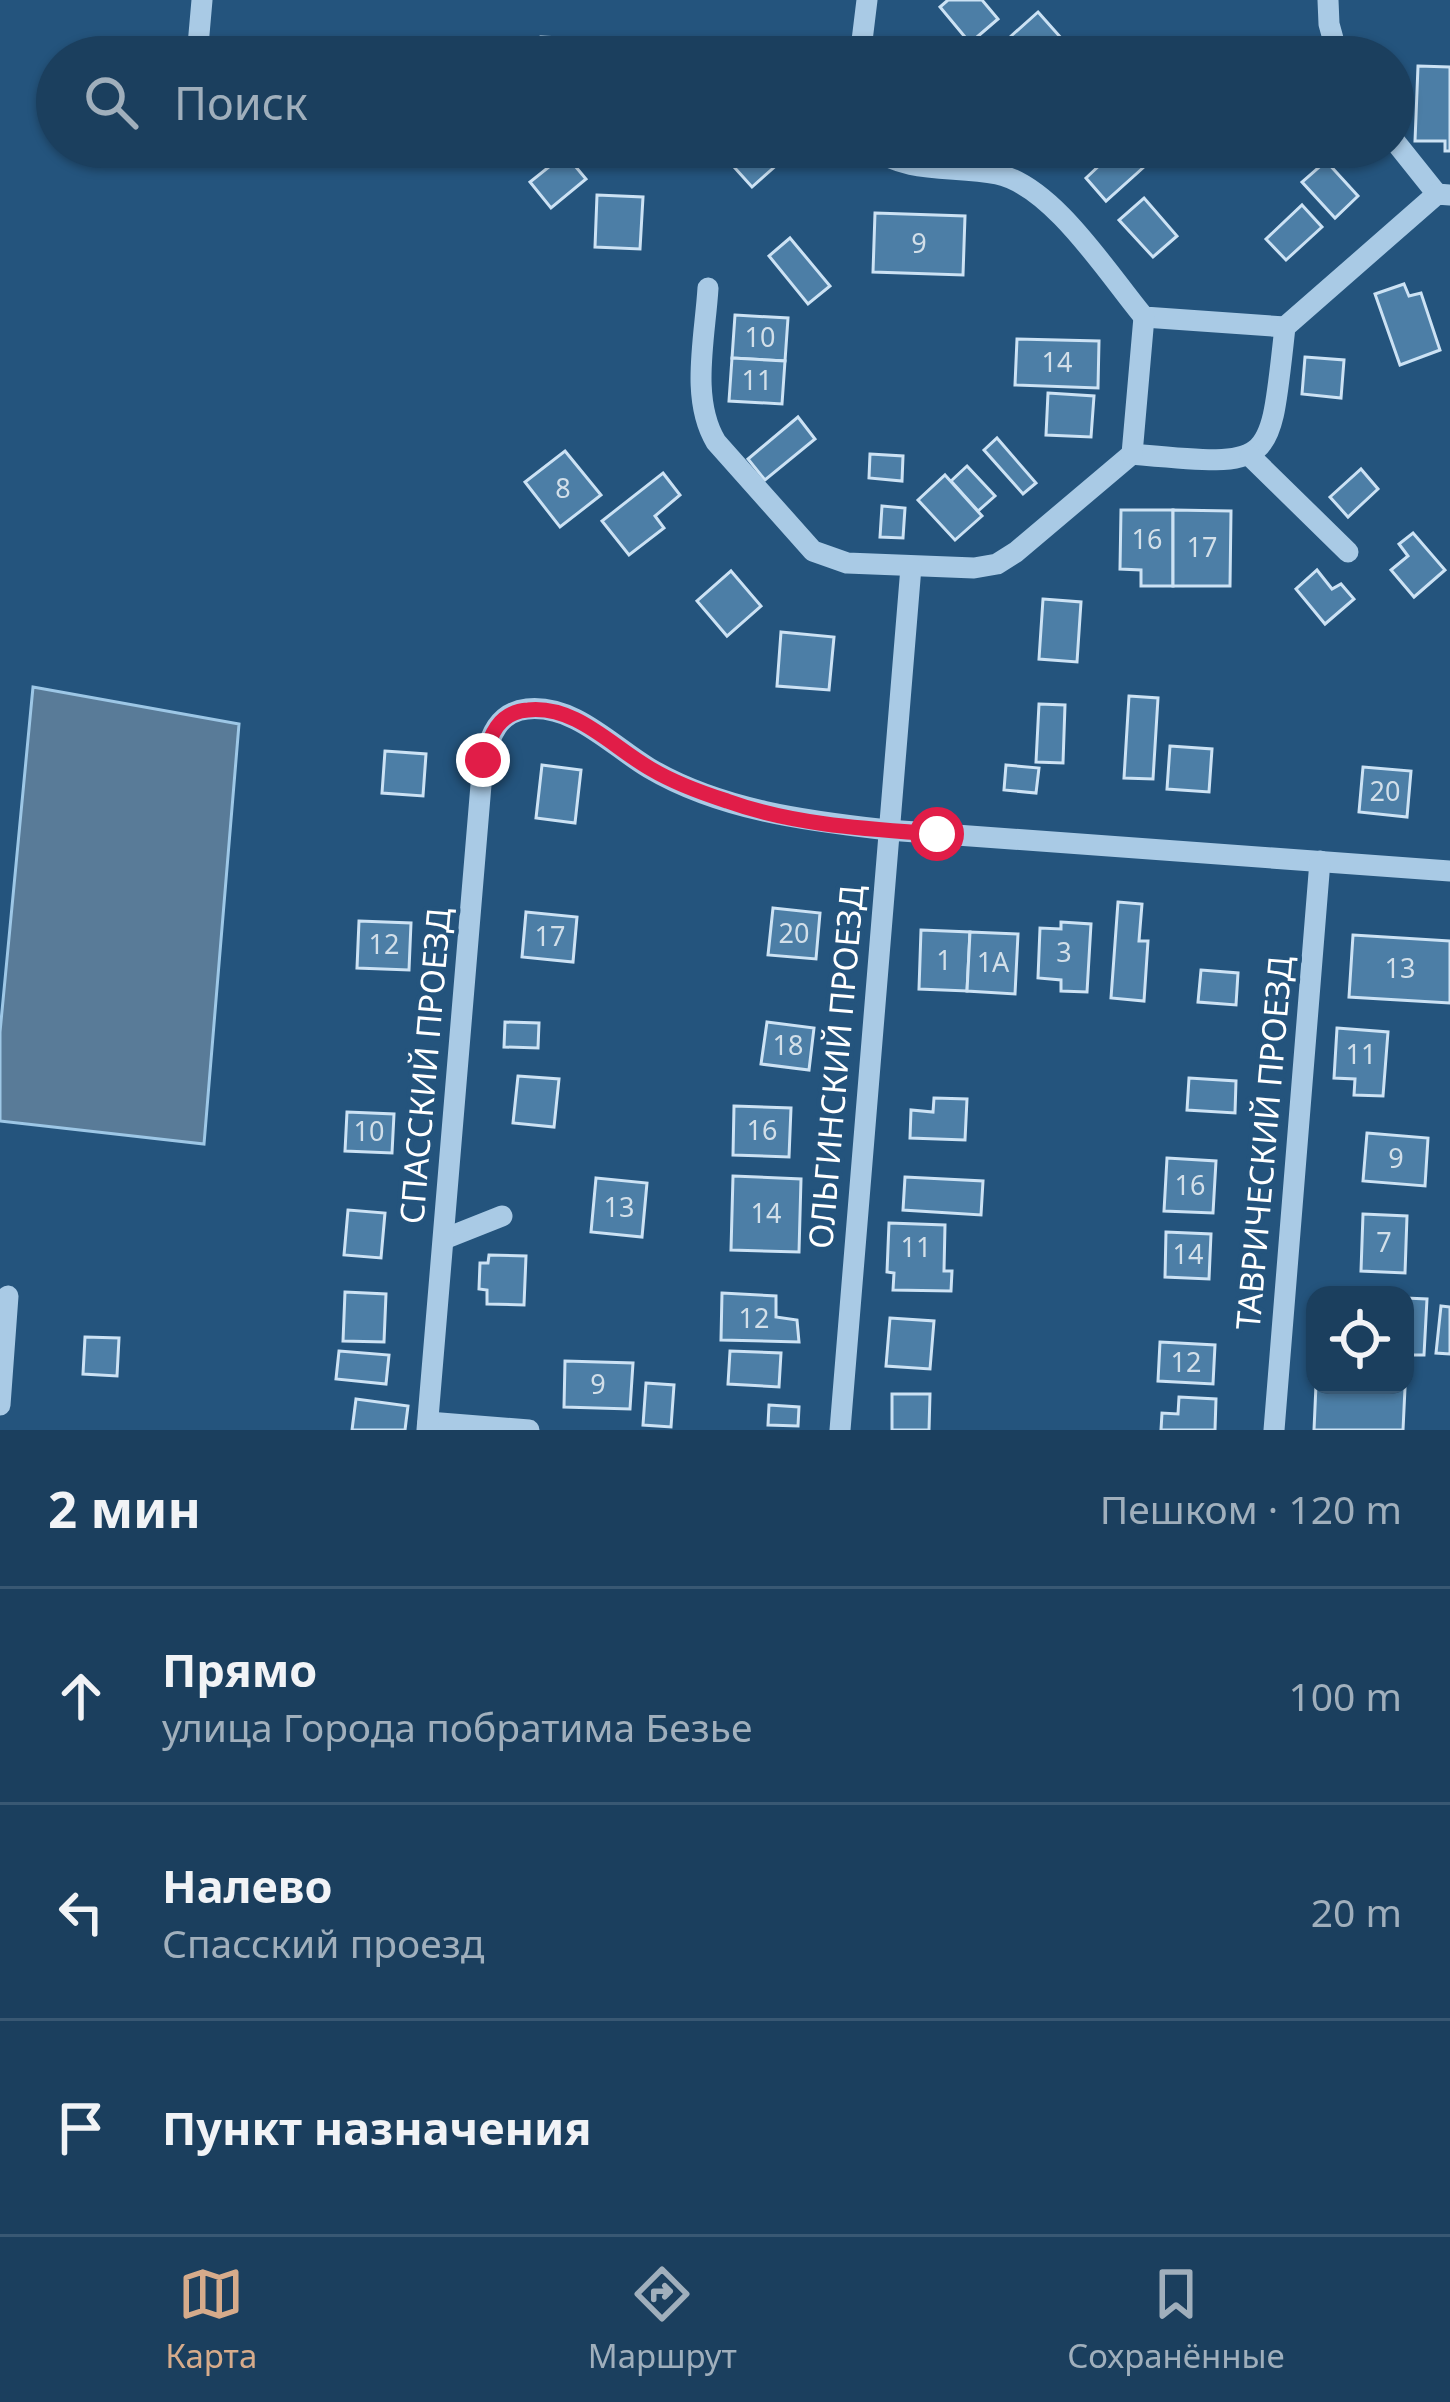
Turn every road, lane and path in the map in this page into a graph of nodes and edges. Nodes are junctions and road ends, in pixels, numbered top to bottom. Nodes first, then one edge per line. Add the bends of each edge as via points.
1 (202, 0) edge
2 (867, 0) edge
3 (1328, 0) edge
4 (199, 36) edge
5 (863, 36) edge
6 (1332, 36) edge
7 (1414, 163) edge
8 (924, 168) edge
9 (1443, 195) edge
10 (708, 288) dead end
11 (1144, 317) junction
12 (1285, 327) junction
13 (1132, 454) junction
14 (1250, 456) junction
15 (1348, 552) dead end
16 (911, 567) junction
17 (888, 830) junction
18 (1320, 861) junction
19 (1450, 871) edge
20 (502, 1216) dead end
21 (444, 1239) junction
22 (8, 1297) dead end
23 (0, 1405) edge
24 (428, 1426) edge
25 (529, 1430) edge
26 (840, 1430) edge
27 (1274, 1430) edge

1 - 4 street
2 - 5 street
3 - 6 street
7 - 9 street
8 - 11 street via 998,174 1029,186
9 - 12 street
10 - 16 street via 701,399 716,442 813,551 847,563
11 - 12 street
11 - 13 street
12 - 14 street via 1275,420
13 - 14 street via 1225,462
13 - 16 street via 997,564
14 - 15 street
16 - 17 street, ОЛЬГИНСКИЙ ПРОЕЗД
17 - 18 street
17 - 21 street, СПАССКИЙ ПРОЕЗД via 730,802 652,770 583,722 527,710 492,730 483,760
17 - 26 street, ОЛЬГИНСКИЙ ПРОЕЗД
18 - 19 street
18 - 27 street, ТАВРИЧЕСКИЙ ПРОЕЗД
20 - 21 street
21 - 24 street, СПАССКИЙ ПРОЕЗД
22 - 23 street
24 - 25 street

